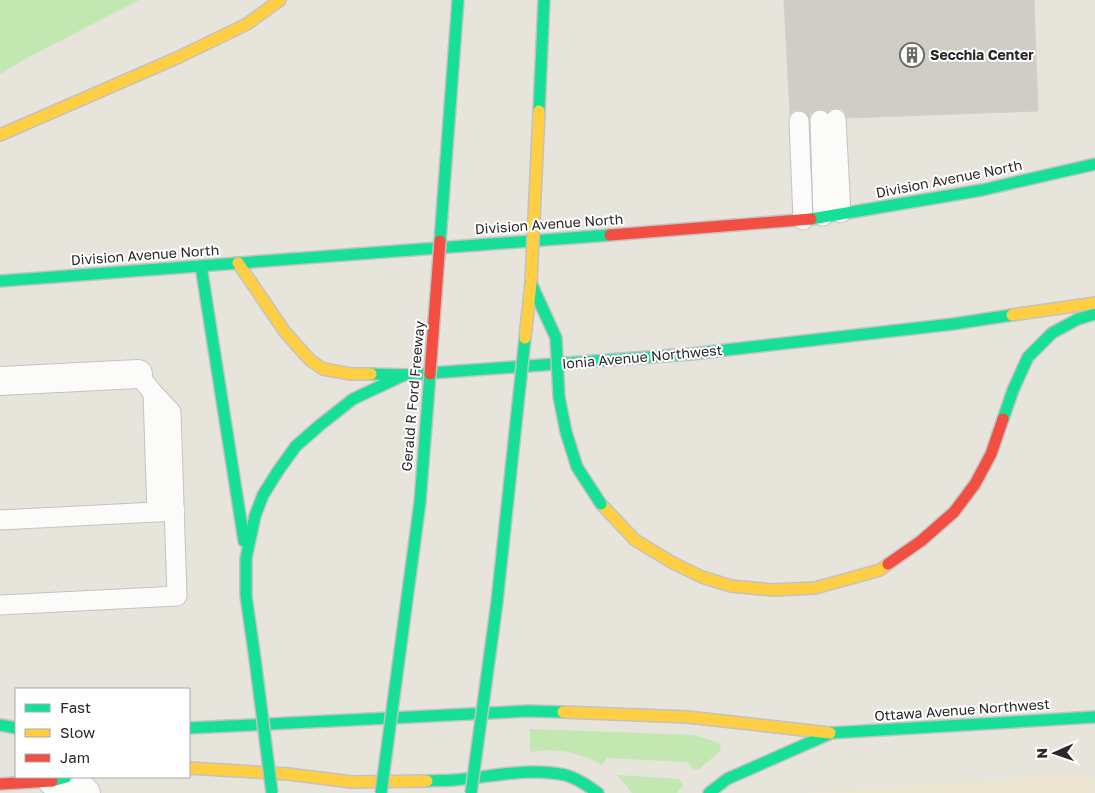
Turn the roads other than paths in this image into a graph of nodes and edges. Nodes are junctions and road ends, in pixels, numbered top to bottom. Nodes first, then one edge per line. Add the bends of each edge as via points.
1 (280, 0) edge
2 (458, 0) edge
3 (544, 0) edge
4 (828, 119) dead end
5 (799, 121) dead end
6 (0, 135) edge
7 (1095, 164) edge
8 (832, 215) junction
9 (803, 220) junction
10 (238, 263) junction
11 (201, 266) junction
12 (0, 281) edge
13 (531, 282) junction
14 (1095, 303) edge
15 (1095, 314) edge
16 (404, 375) junction
17 (0, 381) edge
18 (146, 383) joint
19 (166, 512) junction
20 (0, 520) edge
21 (246, 558) junction
22 (0, 605) edge
23 (1095, 717) edge
24 (0, 725) edge
25 (15, 728) edge
26 (190, 728) edge
27 (830, 734) junction
28 (190, 768) edge
29 (59, 779) edge
30 (0, 784) edge
31 (86, 793) edge
32 (272, 793) edge
33 (381, 793) edge
34 (471, 793) edge
35 (598, 793) edge
36 (709, 793) edge

1 - 6 main road via 247,24 179,57
2 - 33 main road, Gerald R Ford Freeway, bridge via 420,502
3 - 13 main road, bridge
4 - 8 lane
5 - 9 lane
7 - 8 main road, Division Avenue North via 982,190
8 - 9 main road, Division Avenue North
9 - 10 main road, Division Avenue North
10 - 11 main road, Division Avenue North
10 - 16 main road, Ionia Avenue Northwest via 286,332 310,360 323,369 351,374
11 - 12 main road, Division Avenue North
11 - 21 main road
13 - 15 main road, bridge via 556,338 559,397 577,467 601,504 635,540 680,566 731,586 773,590 816,588 880,570 921,541 954,512 974,484 991,454 1028,357 1052,334
13 - 34 main road, bridge via 497,602
14 - 16 main road, Ionia Avenue Northwest via 953,324 691,354
16 - 21 main road via 353,399 296,446 260,502
17 - 18 street
18 - 19 lane
19 - 20 lane
19 - 22 lane via 177,596
21 - 32 main road, bridge via 246,596
23 - 27 main road, Ottawa Avenue Northwest
24 - 25 main road
26 - 27 main road via 528,711 688,716
27 - 36 main road via 727,778
28 - 35 main road via 352,782 454,780 544,772 566,774
29 - 30 main road
29 - 31 street

